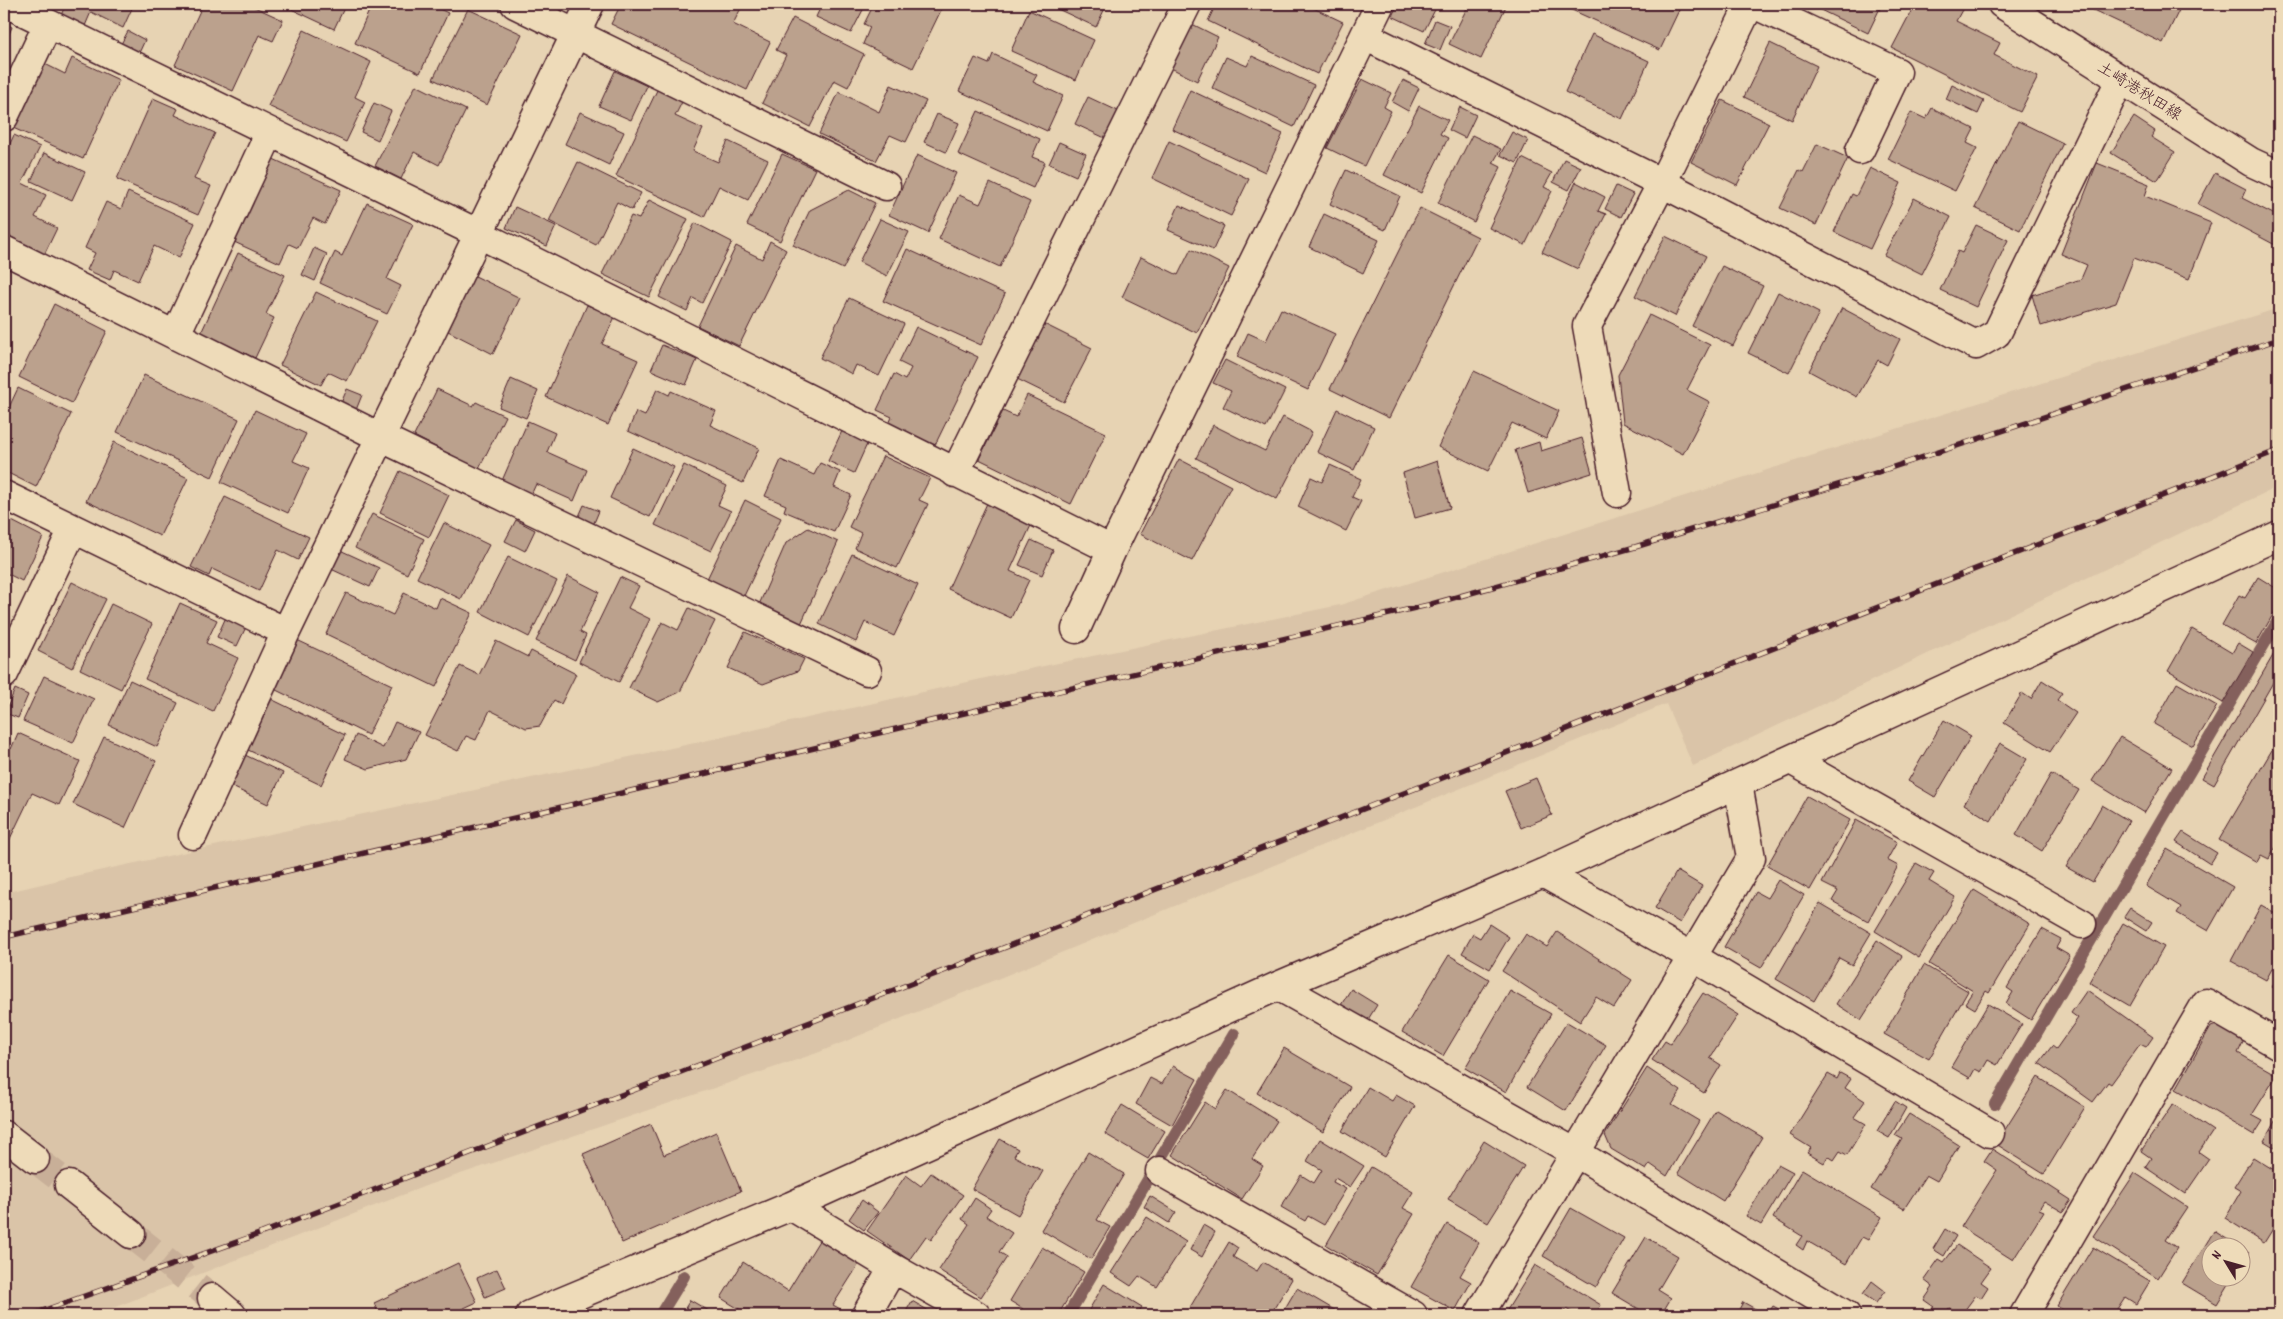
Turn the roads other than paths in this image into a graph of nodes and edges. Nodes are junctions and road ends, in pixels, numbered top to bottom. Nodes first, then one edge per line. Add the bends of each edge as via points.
1 (8, 4) edge
2 (515, 4) edge
3 (590, 4) edge
4 (1187, 4) edge
5 (1380, 4) edge
6 (1750, 4) edge
7 (1754, 4) edge
8 (2002, 4) edge
9 (48, 24) junction
10 (576, 33) junction
11 (1365, 36) junction
12 (2120, 80) junction
13 (4, 117) edge
14 (270, 132) junction
15 (1860, 150) dead end
16 (2279, 175) edge
17 (1662, 183) junction
18 (886, 186) dead end
19 (479, 234) junction
20 (4, 250) edge
21 (176, 334) junction
22 (380, 437) junction
23 (955, 473) junction
24 (1617, 493) dead end
25 (4, 495) edge
26 (74, 529) junction
27 (2279, 535) edge
28 (1112, 550) junction
29 (1076, 629) dead end
30 (286, 632) junction
31 (867, 671) dead end
32 (4, 674) edge
33 (1791, 760) junction
34 (1738, 784) junction
35 (193, 835) dead end
36 (1544, 873) junction
37 (2082, 924) dead end
38 (1691, 956) junction
39 (1278, 986) junction
40 (2279, 1045) edge
41 (1990, 1133) dead end
42 (4, 1135) edge
43 (1576, 1153) junction
44 (35, 1159) tunnel mouth
45 (1160, 1171) dead end
46 (69, 1185) tunnel mouth
47 (791, 1206) junction
48 (131, 1234) tunnel mouth
49 (893, 1268) junction
50 (212, 1298) tunnel mouth
51 (232, 1315) edge
52 (530, 1315) edge
53 (866, 1315) edge
54 (976, 1315) edge
55 (1413, 1315) edge
56 (1479, 1315) edge
57 (1846, 1315) edge
58 (2024, 1315) edge

1 - 9 street
2 - 10 street
3 - 10 street
4 - 23 street
5 - 11 street
6 - 17 street
7 - 15 street via 1897,72
8 - 12 street, 土崎港秋田線
9 - 13 street
9 - 14 street
10 - 18 street
10 - 19 street
11 - 17 street
11 - 28 street
12 - 16 street, 土崎港秋田線 via 2252,162
12 - 17 street via 1997,334 1976,345
14 - 19 street
14 - 21 street
17 - 24 street via 1587,326
19 - 22 street
19 - 23 street
20 - 21 street
21 - 22 street
22 - 30 street
22 - 31 street
23 - 28 street
25 - 26 street
26 - 30 street
26 - 32 street
27 - 33 street
28 - 29 street
30 - 35 street
33 - 34 street
33 - 37 street
34 - 36 street
34 - 38 street via 1751,858
36 - 38 street
36 - 39 street
38 - 41 street
38 - 43 street
39 - 43 street
39 - 47 street
40 - 58 street via 2206,1003
42 - 44 street
43 - 56 street
43 - 57 street
45 - 55 street
46 - 48 street
47 - 49 street
47 - 52 street
49 - 53 street
49 - 54 street
50 - 51 street

